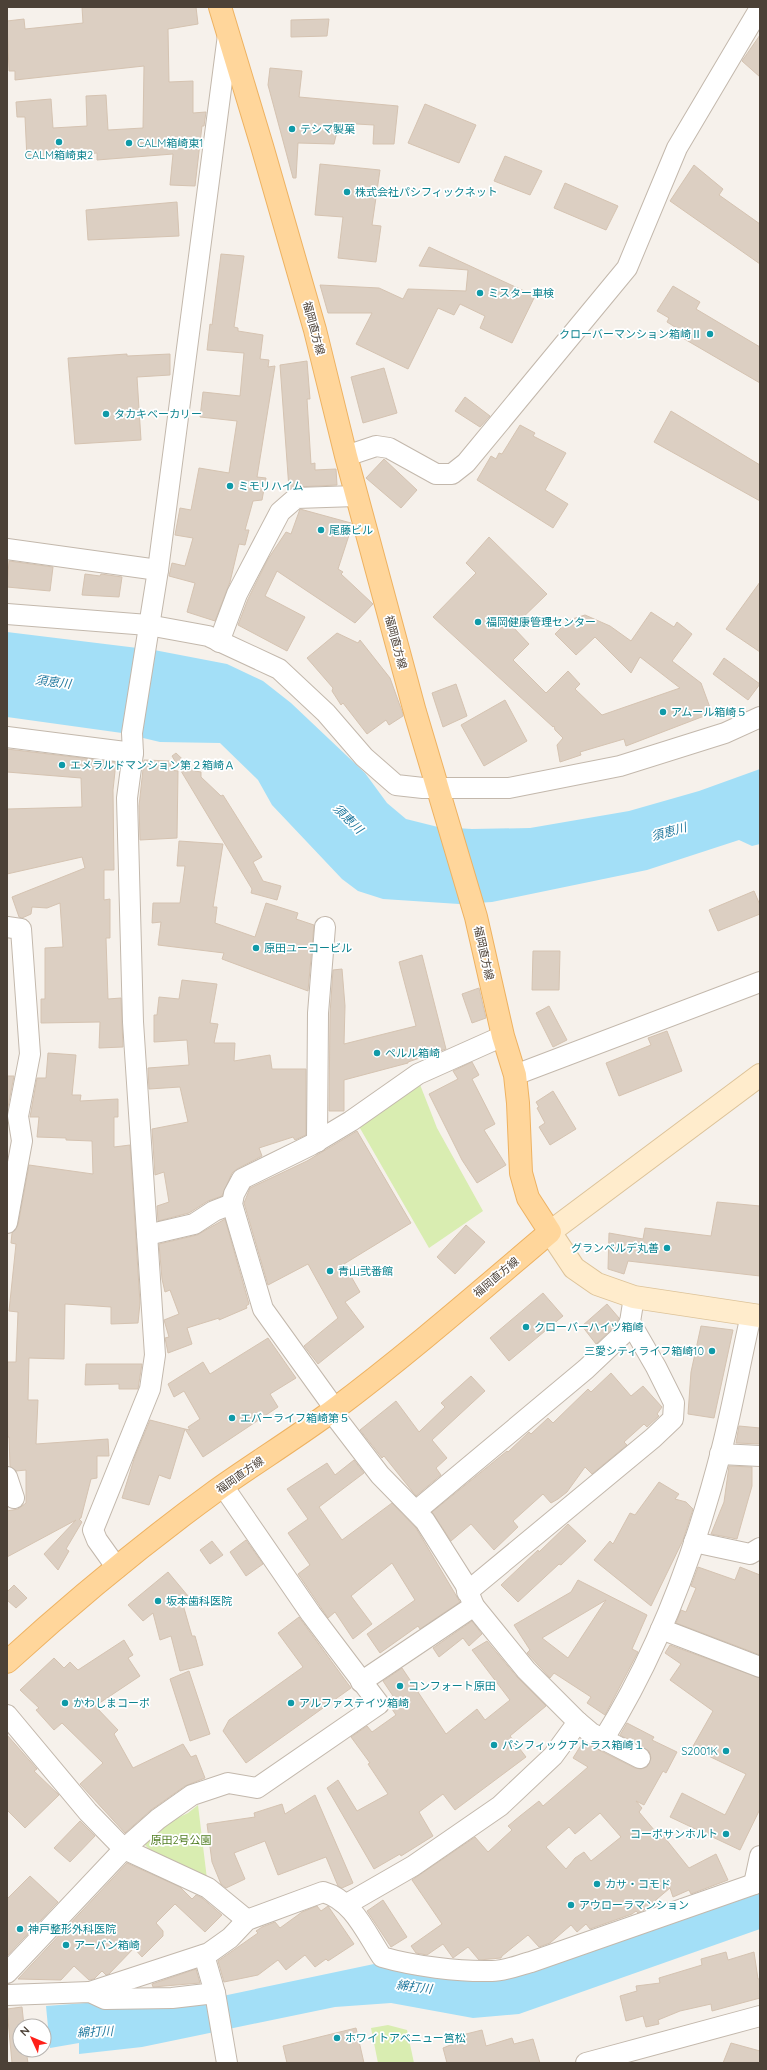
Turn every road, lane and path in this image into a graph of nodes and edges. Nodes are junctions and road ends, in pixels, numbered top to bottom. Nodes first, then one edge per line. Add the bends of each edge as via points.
1 (220, 7) edge
2 (760, 8) edge
3 (228, 35) junction
4 (346, 456) junction
5 (356, 496) junction
6 (7, 549) edge
7 (158, 570) junction
8 (7, 614) edge
9 (148, 625) junction
10 (220, 642) junction
11 (760, 717) edge
12 (7, 737) edge
13 (132, 753) junction
14 (440, 796) junction
15 (7, 927) edge
16 (325, 927) dead end
17 (760, 982) edge
18 (504, 1036) junction
19 (515, 1075) junction
20 (760, 1076) edge
21 (317, 1142) junction
22 (232, 1204) junction
23 (7, 1223) edge
24 (550, 1232) junction
25 (147, 1235) junction
26 (634, 1297) junction
27 (755, 1315) edge
28 (630, 1322) junction
29 (333, 1410) junction
30 (720, 1454) junction
31 (760, 1456) edge
32 (7, 1477) edge
33 (223, 1486) junction
34 (14, 1498) dead end
35 (416, 1511) junction
36 (694, 1542) junction
37 (760, 1547) edge
38 (117, 1568) junction
39 (470, 1599) junction
40 (661, 1629) junction
41 (7, 1662) edge
42 (760, 1667) edge
43 (361, 1682) junction
44 (7, 1715) edge
45 (578, 1722) junction
46 (604, 1740) junction
47 (640, 1758) dead end
48 (124, 1849) junction
49 (760, 1856) edge
50 (757, 1883) edge
51 (347, 1904) junction
52 (247, 1920) junction
53 (204, 1955) junction
54 (7, 1973) edge
55 (90, 1992) junction
56 (215, 1993) junction
57 (7, 1995) edge
58 (760, 2016) edge
59 (227, 2062) edge
60 (586, 2063) edge

1 - 3 main road, 福岡直方線
2 - 4 street via 677,148 627,268 466,463 452,474 436,474 389,448 376,446
3 - 4 main road, 福岡直方線 via 315,330
3 - 7 street
4 - 5 main road, 福岡直方線
5 - 10 street via 296,498 280,512 238,594
5 - 14 main road, 福岡直方線
6 - 7 street
7 - 9 street
8 - 9 street
9 - 10 street via 208,636
9 - 13 street via 132,733
10 - 14 street via 279,669 326,713 364,757 396,785 423,788
11 - 14 street via 725,733 620,766 509,788
12 - 13 street
13 - 25 street via 127,798 133,1022
14 - 18 main road, 福岡直方線 via 476,917
15 - 23 street via 21,929 30,1054 18,1116 22,1141
16 - 21 street via 318,1013
17 - 19 street
18 - 19 main road, 福岡直方線
18 - 21 street via 418,1074
19 - 24 main road, 福岡直方線 via 522,1173 528,1198
20 - 24 street
21 - 22 street via 242,1179
22 - 25 street via 214,1211 194,1224
22 - 29 street via 263,1309
24 - 26 street via 574,1268 597,1284
24 - 29 main road, 福岡直方線
25 - 38 street via 155,1355 150,1388 93,1530
26 - 27 street
26 - 28 street
27 - 30 street
28 - 35 street via 623,1334 586,1369
28 - 39 street via 674,1403 673,1419
29 - 33 main road, 福岡直方線
29 - 35 street via 380,1475
30 - 31 street
30 - 36 street
32 - 34 street
33 - 38 main road, 福岡直方線
33 - 43 street
35 - 39 street via 465,1584
36 - 37 street via 750,1554
36 - 40 street
38 - 41 main road, 福岡直方線 via 64,1610
39 - 43 street
39 - 45 street via 526,1670
40 - 42 street
40 - 46 street via 628,1700
43 - 48 street via 379,1704 257,1788 228,1783 192,1795 158,1819
44 - 48 street via 88,1812
45 - 46 street
45 - 51 street via 553,1756 500,1806 414,1866
46 - 47 street
48 - 52 street via 208,1888
48 - 54 street
49 - 50 street
50 - 51 street via 531,1962 494,1971 399,1962 382,1957
51 - 52 street via 334,1895 323,1892
52 - 53 street via 230,1938
53 - 55 street
53 - 56 street
55 - 56 street via 105,1999 172,1998
55 - 57 street
56 - 59 street
58 - 60 street

